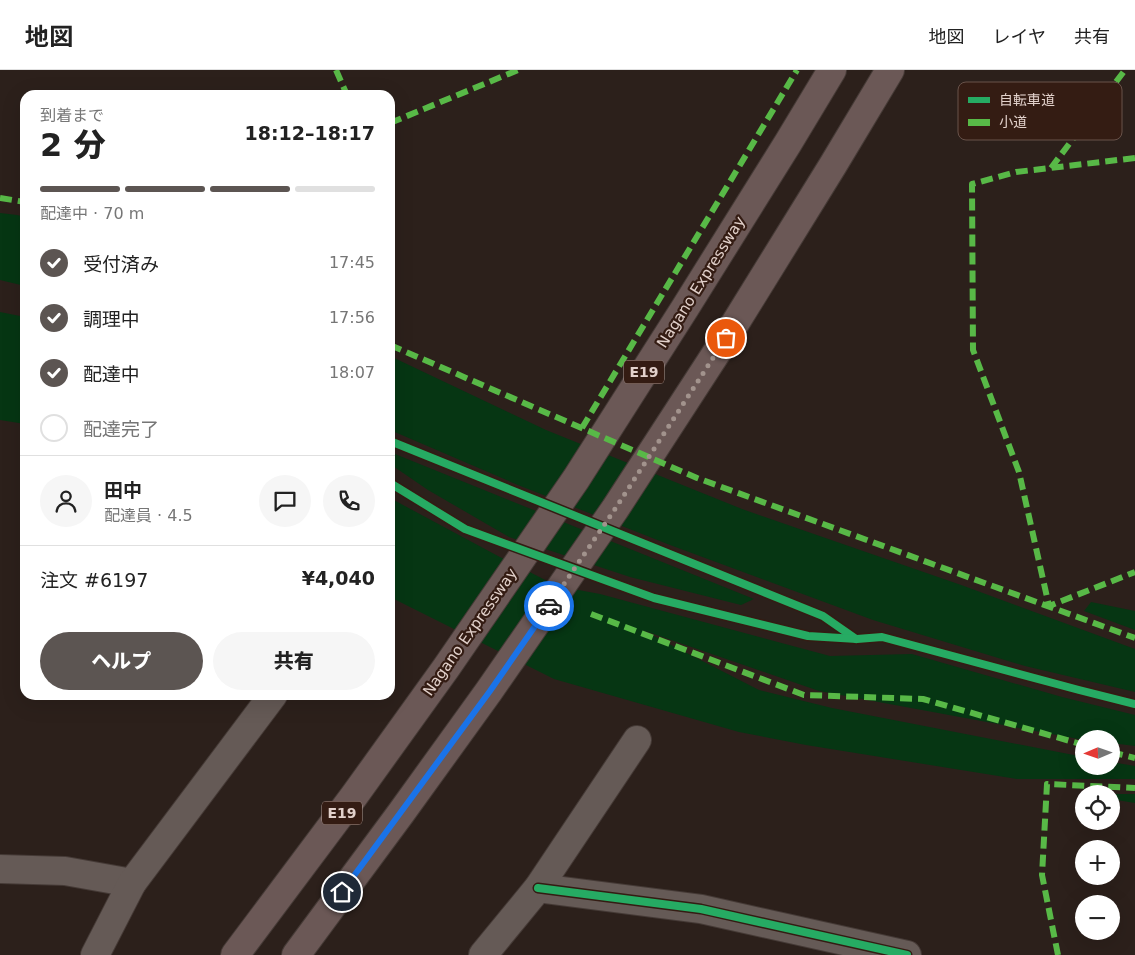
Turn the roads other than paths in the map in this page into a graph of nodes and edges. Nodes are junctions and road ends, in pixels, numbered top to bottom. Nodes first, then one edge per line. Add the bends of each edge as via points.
1 (832, 70) edge
2 (890, 70) edge
3 (269, 700) edge
4 (637, 740) dead end
5 (0, 869) edge
6 (132, 883) junction
7 (538, 888) junction
8 (95, 955) edge
9 (235, 955) edge
10 (296, 955) edge
11 (483, 955) edge
12 (908, 955) edge

1 - 9 highway, Nagano Expressway / E19 via 581,471 446,668
2 - 10 highway via 736,321 620,501 490,691
3 - 6 street
4 - 7 street
5 - 6 street via 65,871
6 - 8 street
7 - 11 street
7 - 12 street via 702,909

